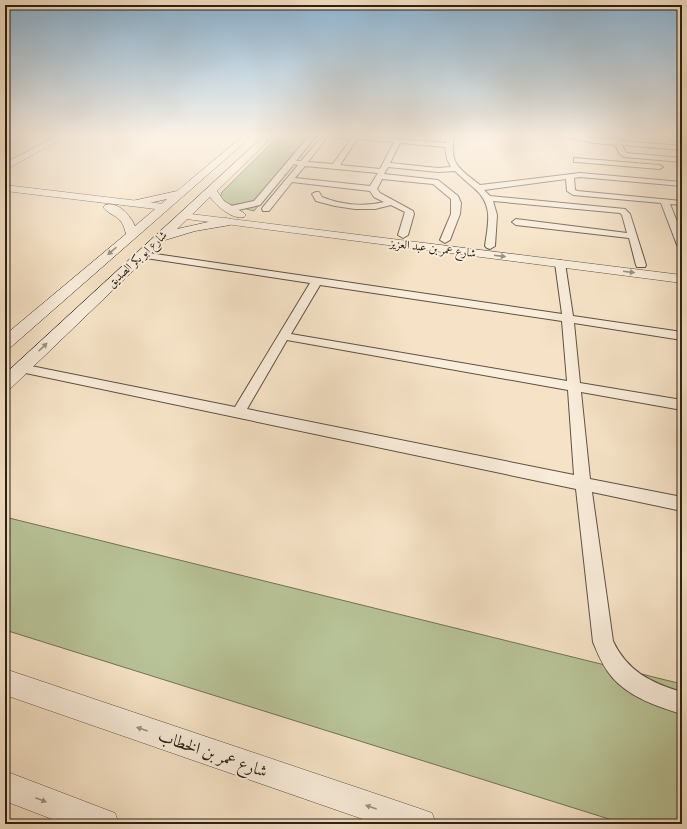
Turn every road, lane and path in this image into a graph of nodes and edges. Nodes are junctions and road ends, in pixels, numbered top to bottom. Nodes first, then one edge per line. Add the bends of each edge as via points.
1 (204, 174) edge
2 (228, 174) edge
3 (282, 174) edge
4 (295, 174) edge
5 (381, 174) edge
6 (395, 174) edge
7 (461, 174) edge
8 (662, 174) edge
9 (580, 175) joint
10 (570, 176) junction
11 (290, 180) junction
12 (666, 183) junction
13 (682, 184) edge
14 (5, 188) edge
15 (478, 188) junction
16 (373, 189) junction
17 (210, 190) junction
18 (183, 192) junction
19 (5, 194) edge
20 (316, 194) dead end
21 (594, 195) junction
22 (617, 197) junction
23 (487, 198) junction
24 (664, 201) junction
25 (391, 202) junction
26 (682, 202) edge
27 (257, 203) junction
28 (132, 206) junction
29 (109, 207) junction
30 (598, 208) junction
31 (160, 210) junction
32 (268, 210) junction
33 (622, 211) junction
34 (187, 213) junction
35 (240, 215) joint
36 (225, 216) junction
37 (672, 219) junction
38 (682, 220) edge
39 (516, 222) dead end
40 (132, 234) junction
41 (402, 235) junction
42 (372, 236) junction
43 (633, 236) junction
44 (161, 238) junction
45 (445, 240) junction
46 (682, 244) edge
47 (490, 246) junction
48 (142, 255) junction
49 (560, 264) junction
50 (641, 265) junction
51 (682, 270) edge
52 (682, 279) edge
53 (317, 281) junction
54 (568, 319) junction
55 (283, 336) junction
56 (682, 336) edge
57 (5, 343) edge
58 (21, 368) junction
59 (5, 384) edge
60 (574, 387) junction
61 (682, 405) edge
62 (238, 413) junction
63 (583, 484) junction
64 (682, 504) edge
65 (5, 682) edge
66 (682, 703) edge
67 (5, 786) edge
68 (64, 817) edge
69 (104, 824) edge
70 (421, 824) edge

1 - 18 main road, شارع ابو بكر الصديق
2 - 17 main road, شارع ابو بكر الصديق
3 - 27 street
4 - 11 street
5 - 16 street
6 - 45 street via 435,182 455,198 458,206
7 - 15 street
8 - 12 street
9 - 10 street
9 - 12 street
10 - 15 street
10 - 21 street via 572,192
11 - 16 street
11 - 32 street
12 - 13 street
14 - 28 street
15 - 23 street
16 - 25 street via 376,195
17 - 34 main road, شارع ابو بكر الصديق
17 - 36 main road
18 - 28 main road
18 - 31 main road, شارع ابو بكر الصديق
19 - 29 street
20 - 25 street via 319,199 338,204 372,207
21 - 22 street
21 - 30 street
22 - 24 street
22 - 33 street
23 - 30 street
23 - 47 street via 492,214
24 - 26 street
24 - 37 street
25 - 41 street via 409,211 410,214
27 - 32 street
27 - 32 street via 262,212
27 - 36 street
28 - 29 street
28 - 31 street
29 - 40 main road via 127,220
30 - 33 street
31 - 40 main road, شارع ابو بكر الصديق
33 - 43 street via 626,214
34 - 36 street, شارع عمر بن عبد العزيز
34 - 44 main road, شارع ابو بكر الصديق
35 - 36 main road
35 - 42 street, شارع عمر بن عبد العزيز
36 - 42 street, شارع عمر بن عبد العزيز
36 - 44 main road
37 - 38 street
37 - 46 street
39 - 43 street
40 -> 57 main road, شارع ابو بكر الصديق
41 - 42 street, شارع عمر بن عبد العزيز
41 - 45 street, شارع عمر بن عبد العزيز
42 -> 49 street, شارع عمر بن عبد العزيز
43 - 50 street
44 - 48 main road, شارع ابو بكر الصديق
45 - 47 street, شارع عمر بن عبد العزيز
47 - 50 street, شارع عمر بن عبد العزيز
48 - 53 street
58 -> 48 main road, شارع ابو بكر الصديق
49 -> 52 street, شارع عمر بن عبد العزيز
49 - 54 street
50 - 51 street, شارع عمر بن عبد العزيز
53 - 54 street
53 - 55 street
54 - 56 street
54 - 60 street
55 - 60 street
55 - 62 street
58 - 59 main road, شارع ابو بكر الصديق
58 - 62 street
60 - 61 street
60 - 63 street
62 - 63 street
63 - 64 street
63 - 66 street via 603,642 613,663 626,676 656,694
70 -> 65 street, شارع عمر بن الخطاب
67 -> 68 street
68 - 69 street

